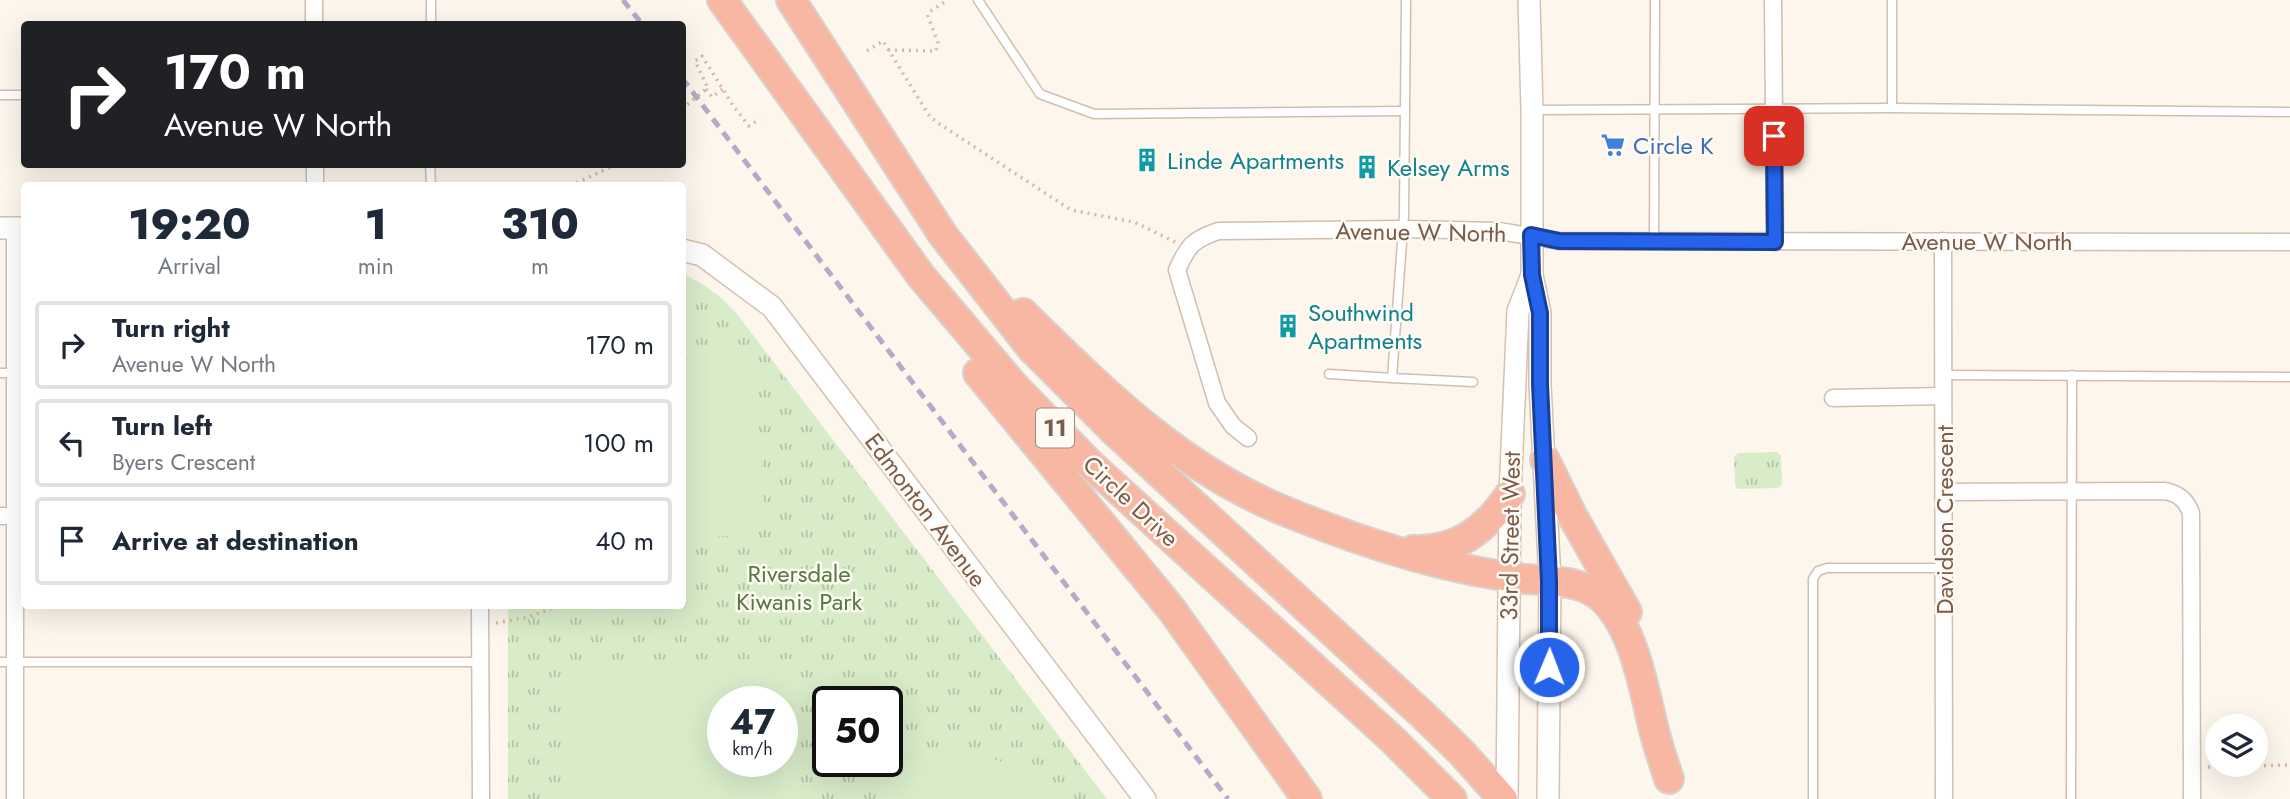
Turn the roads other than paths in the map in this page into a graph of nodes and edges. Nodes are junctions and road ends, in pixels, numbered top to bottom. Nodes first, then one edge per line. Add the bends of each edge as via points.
1 (314, 0) edge
2 (432, 0) edge
3 (721, 0) edge
4 (791, 0) edge
5 (978, 0) edge
6 (1406, 0) edge
7 (1529, 0) edge
8 (1655, 0) edge
9 (1773, 0) edge
10 (1892, 0) edge
11 (314, 21) edge
12 (431, 21) edge
13 (0, 95) edge
14 (21, 96) edge
15 (1892, 108) junction
16 (1654, 109) junction
17 (1774, 109) junction
18 (1532, 110) junction
19 (1405, 111) junction
20 (2290, 111) edge
21 (13, 228) edge
22 (1403, 229) junction
23 (943, 235) junction
24 (1531, 235) junction
25 (1654, 241) junction
26 (1943, 241) junction
27 (1775, 242) junction
28 (2290, 242) edge
29 (686, 251) edge
30 (1532, 275) junction
31 (14, 373) edge
32 (1329, 374) dead end
33 (1943, 375) junction
34 (2071, 375) junction
35 (2290, 377) edge
36 (1392, 378) junction
37 (1473, 382) dead end
38 (1943, 396) junction
39 (1833, 398) dead end
40 (1248, 438) dead end
41 (1545, 460) junction
42 (1944, 492) junction
43 (2070, 492) junction
44 (1510, 494) junction
45 (13, 516) edge
46 (1376, 545) junction
47 (1944, 568) junction
48 (1508, 577) junction
49 (1549, 581) junction
50 (480, 609) edge
51 (7, 662) edge
52 (480, 662) junction
53 (1671, 789) edge
54 (16, 799) edge
55 (481, 799) edge
56 (1145, 799) edge
57 (1307, 799) edge
58 (1452, 799) edge
59 (1505, 799) edge
60 (1548, 799) edge
61 (1813, 799) edge
62 (1944, 799) edge
63 (2071, 799) edge
64 (2192, 799) edge

1 - 11 street
2 - 12 lane
3 - 57 highway via 890,265 1172,610
3 - 58 highway, Circle Drive / 11 via 920,276 1015,387 1089,463
4 - 23 highway, Circle Drive / 11
5 - 19 lane via 1040,94 1094,114
6 - 19 lane
7 - 18 main road, 33rd Street West
8 - 16 lane
9 - 17 street
10 - 15 lane
13 - 14 lane
15 - 17 lane
15 - 20 lane
16 - 17 lane
16 - 18 lane
16 - 25 lane
17 - 27 street
18 - 24 main road, 33rd Street West
19 - 22 lane
21 - 31 street
22 - 24 street, Avenue W North
22 - 36 lane
22 - 40 street, Avenue W North via 1226,230 1202,236 1187,248 1177,270 1217,403
23 - 46 highway via 1116,403 1159,438 1261,501
23 - 59 highway, Circle Drive / 11 via 1032,349 1114,431 1461,752
24 - 25 street, Avenue W North via 1559,241
24 - 30 main road, 33rd Street West
25 - 27 street, Avenue W North
26 - 27 street, Avenue W North
26 - 28 street, Avenue W North
26 - 33 street, Davidson Crescent
29 - 56 main road, Edmonton Avenue via 702,255 772,307
30 - 41 main road, 33rd Street West via 1540,313
30 - 44 main road, 33rd Street West via 1518,311
31 - 45 street
32 - 36 lane
33 - 34 lane
33 - 38 street, Davidson Crescent
34 - 35 lane
34 - 43 lane
36 - 37 lane
38 - 39 street
38 - 42 street, Davidson Crescent
41 - 49 main road, 33rd Street West
41 - 53 highway via 1633,627
42 - 43 street
42 - 47 street, Davidson Crescent
43 - 63 lane
43 - 64 street via 2165,491 2182,498 2191,513
44 - 46 highway via 1488,523 1449,545 1420,550
44 - 48 main road, 33rd Street West
45 - 51 street
46 - 48 highway
47 - 61 lane via 1828,568 1813,579
47 - 62 street, Davidson Crescent
48 - 49 highway
48 - 59 main road, 33rd Street West
49 - 53 highway via 1593,591 1614,612 1634,654
49 - 60 main road, 33rd Street West
50 - 52 street
51 - 52 lane
51 - 54 street
52 - 55 street

